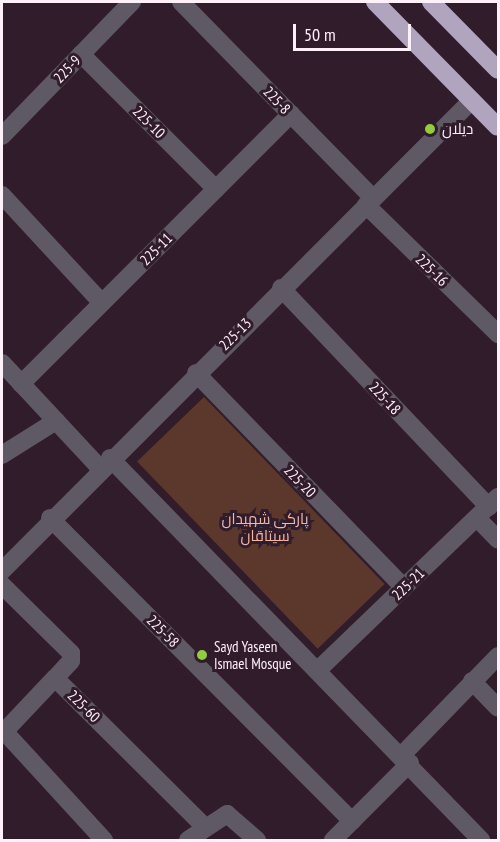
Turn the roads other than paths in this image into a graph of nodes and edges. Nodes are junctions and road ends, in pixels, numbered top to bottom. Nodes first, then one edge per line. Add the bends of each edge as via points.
1 (132, 2) edge
2 (181, 2) edge
3 (375, 2) edge
4 (431, 2) edge
5 (81, 54) junction
6 (498, 70) edge
7 (472, 100) junction
8 (291, 114) junction
9 (498, 127) edge
10 (2, 135) edge
11 (216, 189) junction
12 (2, 195) edge
13 (369, 201) junction
14 (282, 288) junction
15 (102, 303) junction
16 (498, 334) edge
17 (2, 363) edge
18 (196, 373) junction
19 (21, 384) junction
20 (56, 421) junction
21 (2, 455) edge
22 (105, 463) junction
23 (488, 507) edge
24 (50, 518) junction
25 (498, 540) edge
26 (8, 556) edge
27 (2, 571) edge
28 (2, 585) edge
29 (404, 588) junction
30 (498, 656) edge
31 (318, 670) junction
32 (55, 678) junction
33 (472, 681) junction
34 (498, 708) edge
35 (3, 732) edge
36 (406, 759) junction
37 (352, 821) junction
38 (204, 825) junction
39 (104, 840) edge
40 (188, 840) edge
41 (257, 840) edge
42 (333, 840) edge
43 (481, 840) edge

1 - 5 street, 225-9
2 - 8 street, 225-8
3 - 7 highway
4 - 6 highway
5 - 10 street, 225-9
5 - 11 street, 225-10
7 - 9 highway
7 - 13 street, 225-13
8 - 11 street, 225-11
8 - 13 street, 225-8
11 - 15 street, 225-11
12 - 15 street
13 - 14 street, 225-13
13 - 16 street, 225-16
14 - 18 street, 225-13
14 - 23 street, 225-18
15 - 19 street, 225-11
17 - 19 street
18 - 22 street, 225-13
18 - 29 street, 225-20
19 - 20 street
20 - 21 street
20 - 22 street
22 - 24 street, 225-13
22 - 31 street
23 - 25 street, 225-18
23 - 29 street, 225-21
24 - 26 street, 225-13
24 - 37 street, 225-58
26 - 27 street, 225-13
28 - 32 street, 225-60 via 71,653 71,661
29 - 31 street, 225-21
30 - 33 street
31 - 36 street
32 - 35 street
32 - 38 street, 225-60
33 - 34 street
33 - 36 street
35 - 39 street
36 - 37 street
36 - 43 street
37 - 42 street
38 - 40 street
38 - 41 street via 227,814

